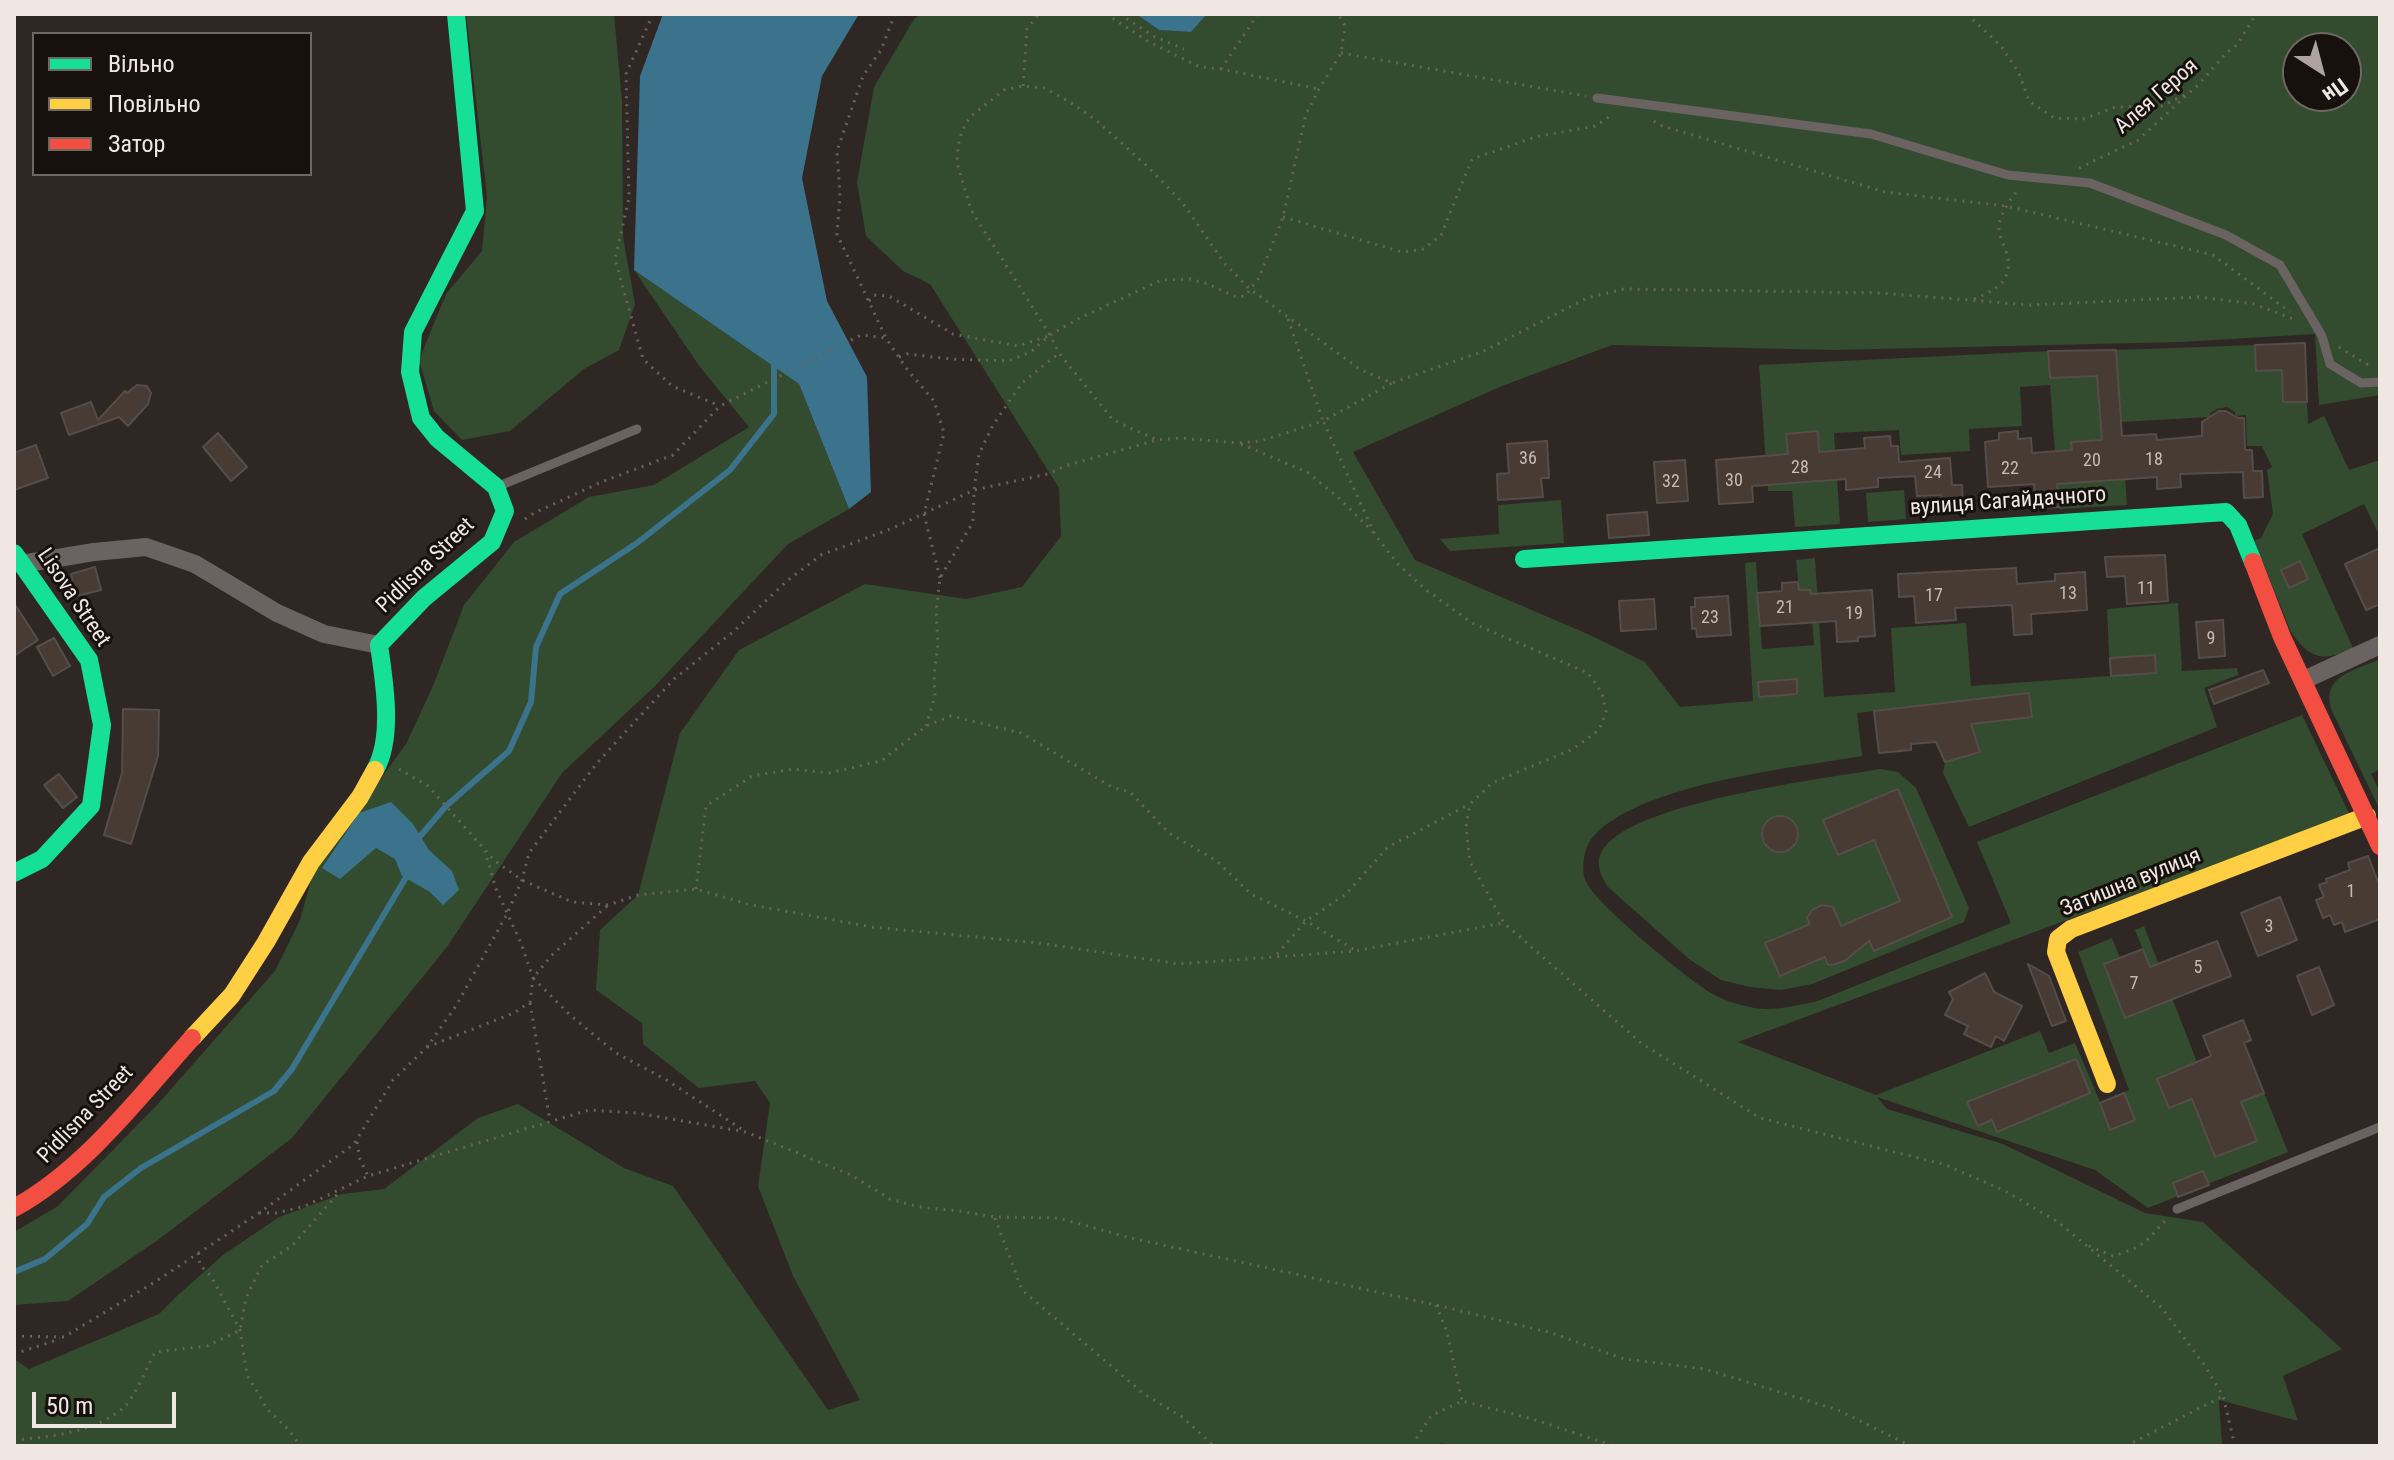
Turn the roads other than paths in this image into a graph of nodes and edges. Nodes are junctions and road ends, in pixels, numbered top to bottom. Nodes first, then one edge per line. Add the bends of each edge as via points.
1 (456, 14) edge
2 (1597, 98) road end
3 (2380, 382) edge
4 (637, 429) dead end
5 (496, 487) junction
6 (18, 558) edge
7 (1524, 559) dead end
8 (379, 645) junction
9 (2380, 645) edge
10 (2304, 680) junction
11 (2367, 816) junction
12 (2380, 846) edge
13 (14, 873) edge
14 (2107, 1084) dead end
15 (2380, 1127) edge
16 (14, 1208) edge
17 (2177, 1209) road end

1 - 5 street via 475,211 413,332 410,372 421,418
2 - 3 lane via 1871,134 2008,175 2090,183 2226,235 2280,265 2322,336 2330,364 2361,383
4 - 5 lane
5 - 8 street, Pidlisna Street via 505,511 492,542 424,598
6 - 8 street via 146,547 195,564 324,634
6 - 13 street, Lisova Street via 89,660 102,725 91,806 42,859
7 - 10 street, вулиця Сагайдачного via 2226,512 2238,525
8 - 16 street, Pidlisna Street via 387,702 381,760 311,862 232,995 77,1164
9 - 10 street
10 - 11 street
11 - 12 street
11 - 14 street, Затишна вулиця via 2071,929 2058,939 2056,952
15 - 17 lane

